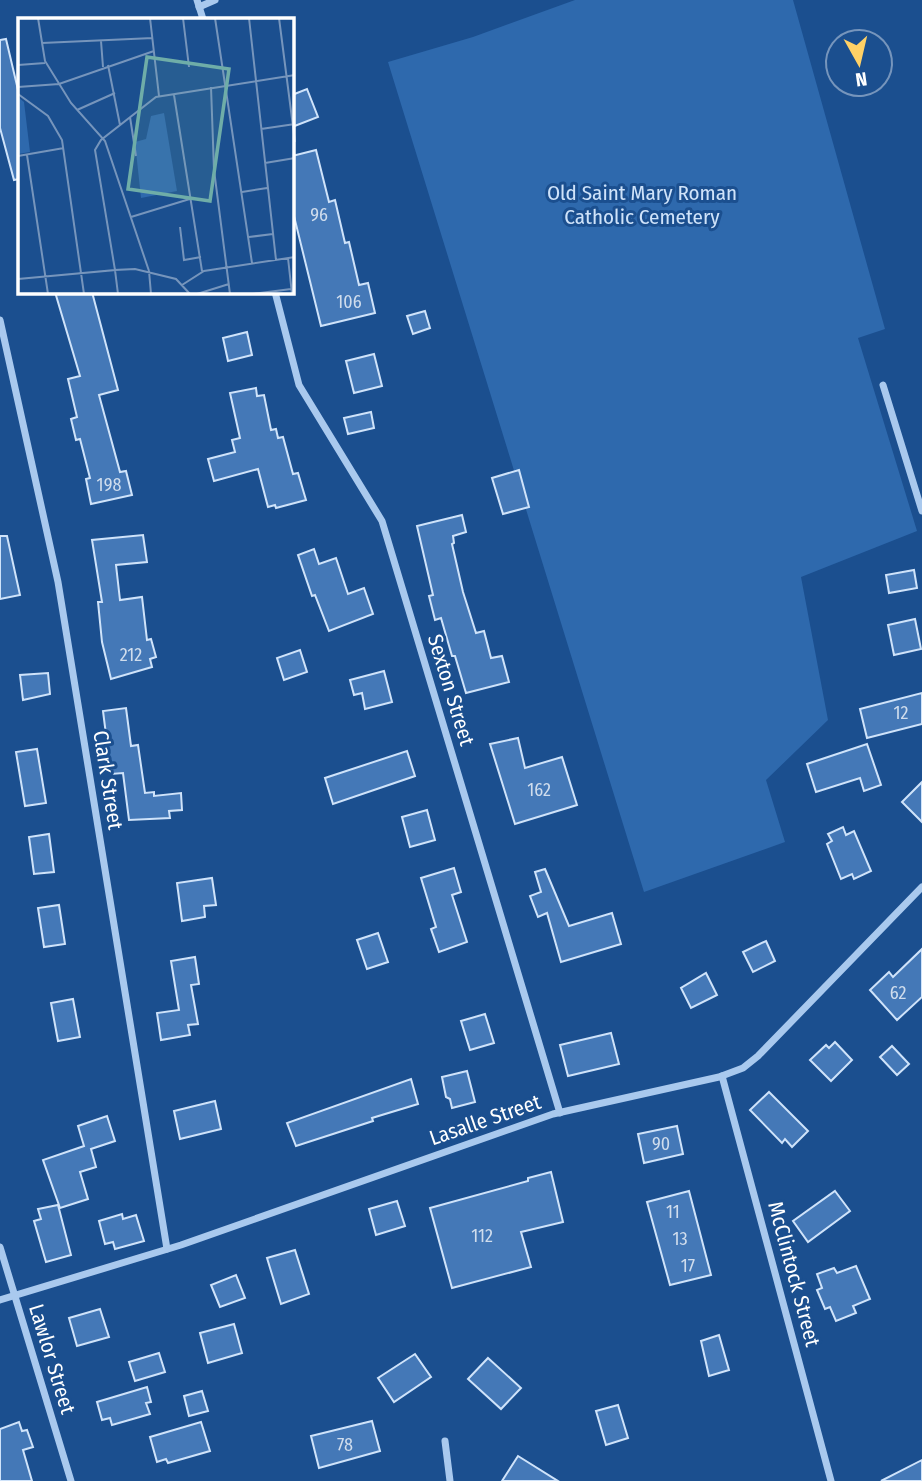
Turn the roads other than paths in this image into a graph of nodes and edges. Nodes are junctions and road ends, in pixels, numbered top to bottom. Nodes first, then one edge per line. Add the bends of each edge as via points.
1 (215, 0) edge
2 (198, 4) edge
3 (276, 294) edge
4 (0, 320) edge
5 (883, 385) dead end
6 (922, 511) edge
7 (922, 887) edge
8 (722, 1076) junction
9 (560, 1112) junction
10 (0, 1247) edge
11 (167, 1249) junction
12 (15, 1295) junction
13 (0, 1300) edge
14 (446, 1441) dead end
15 (71, 1481) edge
16 (450, 1481) edge
17 (831, 1481) edge

1 - 2 street
3 - 9 street, Sexton Street via 299,384 382,522
4 - 11 street, Clark Street via 58,582
5 - 6 street
7 - 8 street, Lasalle Street via 758,1056
8 - 9 street, Lasalle Street
8 - 17 street, McClintock Street
9 - 11 street, Lasalle Street
10 - 12 street, Lawlor Street
11 - 12 street, Lasalle Street
12 - 13 street, Lasalle Street
12 - 15 street, Lawlor Street
14 - 16 street

